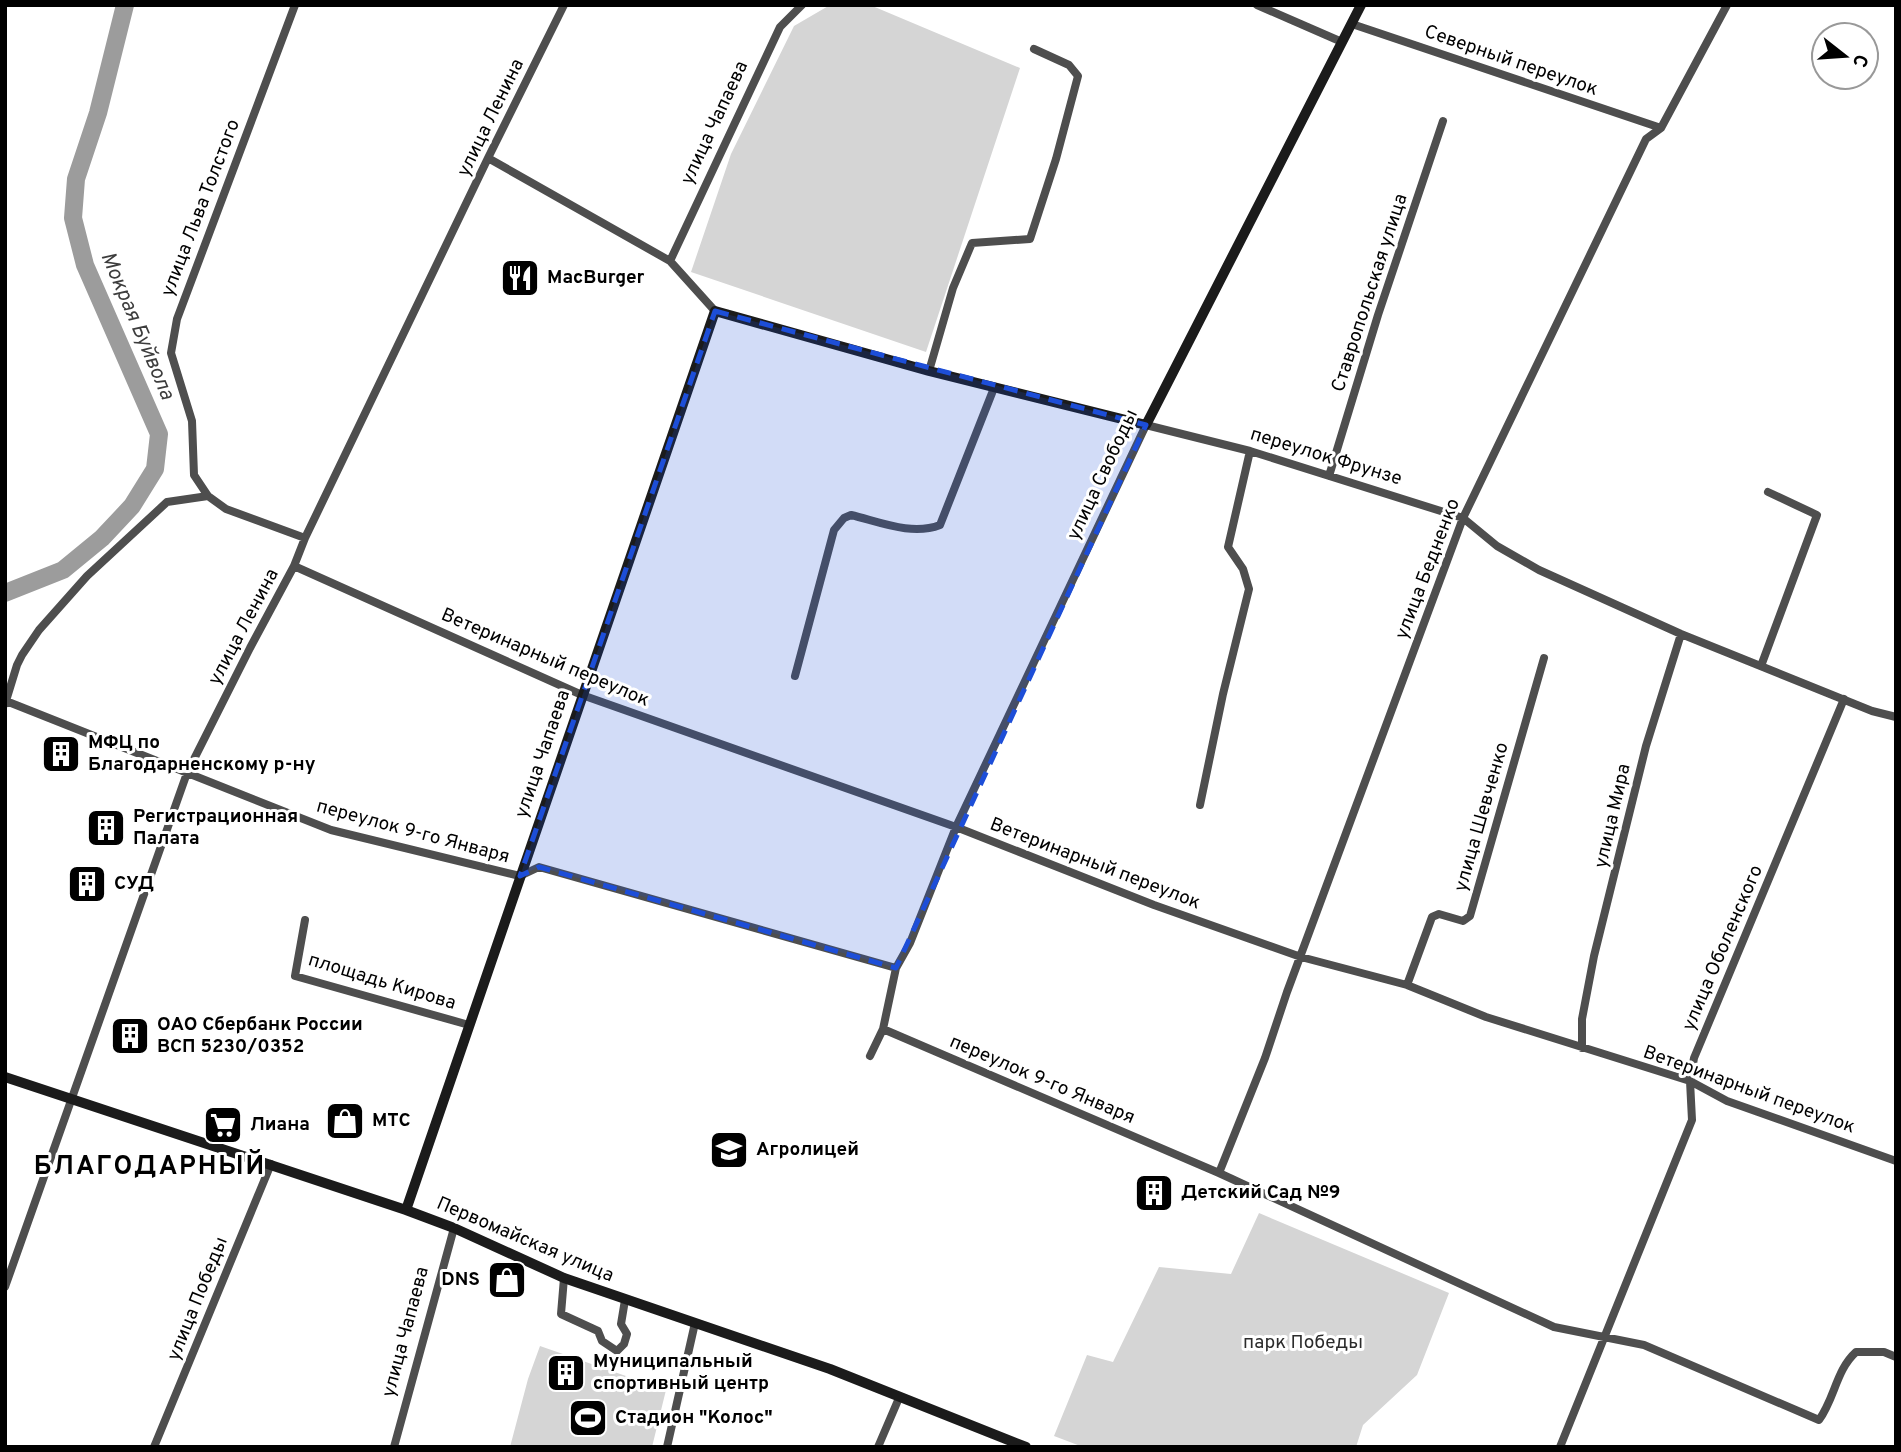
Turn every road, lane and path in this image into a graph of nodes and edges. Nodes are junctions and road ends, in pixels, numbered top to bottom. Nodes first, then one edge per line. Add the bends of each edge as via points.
1 (295, 5) edge
2 (564, 5) edge
3 (802, 5) edge
4 (1257, 5) edge
5 (1361, 5) edge
6 (1727, 5) edge
7 (1352, 24) junction
8 (1342, 42) junction
9 (1034, 49) dead end
10 (1443, 121) dead end
11 (1661, 128) junction
12 (488, 158) junction
13 (670, 261) junction
14 (715, 311) junction
15 (929, 372) junction
16 (994, 388) junction
17 (1146, 425) junction
18 (1250, 452) junction
19 (1329, 476) junction
20 (1768, 492) dead end
21 (208, 496) junction
22 (1462, 518) junction
23 (305, 538) junction
24 (294, 566) junction
25 (1681, 634) junction
26 (1544, 658) dead end
27 (1761, 666) junction
28 (795, 676) dead end
29 (582, 695) junction
30 (1844, 699) junction
31 (6, 702) edge
32 (1896, 717) edge
33 (187, 773) junction
34 (1200, 805) dead end
35 (956, 827) junction
36 (520, 876) junction
37 (305, 920) dead end
38 (1301, 957) junction
39 (896, 968) junction
40 (1407, 985) junction
41 (469, 1025) junction
42 (883, 1029) junction
43 (1583, 1048) junction
44 (870, 1056) dead end
45 (5, 1077) edge
46 (1690, 1081) junction
47 (71, 1098) junction
48 (1896, 1161) edge
49 (271, 1164) junction
50 (1219, 1173) junction
51 (407, 1210) junction
52 (454, 1228) junction
53 (564, 1278) junction
54 (5, 1287) edge
55 (625, 1300) junction
56 (695, 1324) junction
57 (1604, 1337) junction
58 (1896, 1357) edge
59 (899, 1398) junction
60 (154, 1447) edge
61 (394, 1447) edge
62 (667, 1447) edge
63 (878, 1447) edge
64 (1026, 1447) edge
65 (1560, 1447) edge

1 - 21 street, улица Льва Толстого via 177,319 171,353 192,421 194,475
2 - 12 street, улица Ленина
3 - 13 street, улица Чапаева via 780,27
4 - 8 street
5 - 7 main road, улица Свободы
6 - 11 street, улица Бедненко
7 - 8 main road, улица Свободы
7 - 11 street, Северный переулок
8 - 17 main road, улица Свободы
9 - 15 street via 1069,65 1078,76 1030,239 972,243 953,288
10 - 19 street, Ставропольская улица via 1377,315
11 - 22 street, улица Бедненко via 1646,139
12 - 13 street
12 - 23 street, улица Ленина
13 - 14 street
14 - 15 main road, переулок Фрунзе
14 - 29 main road, улица Чапаева
15 - 16 main road, переулок Фрунзе
16 - 17 main road, переулок Фрунзе
16 - 28 street via 940,525 916,531 851,515 834,530
17 - 18 street, переулок Фрунзе
17 - 35 street, улица Свободы
18 - 19 street, переулок Фрунзе
18 - 34 street via 1228,547 1250,589
19 - 22 street, переулок Фрунзе
20 - 27 street via 1817,515
21 - 23 street via 226,509
21 - 31 street via 167,502 87,576 22,655
22 - 25 street, переулок Фрунзе via 1497,546 1539,570
22 - 38 street, улица Бедненко
23 - 24 street, улица Ленина
24 - 29 street, Ветеринарный переулок
24 - 33 street, улица Ленина
25 - 27 street, переулок Фрунзе
25 - 43 street, улица Мира via 1646,746 1594,956 1581,1031
26 - 40 street, улица Шевченко via 1470,916 1463,921 1439,914 1432,917
27 - 30 street, переулок Фрунзе
29 - 35 street, Ветеринарный переулок
29 - 36 main road, улица Чапаева
30 - 32 street, переулок Фрунзе
30 - 46 street, улица Оболенского via 1694,1058
31 - 33 street, переулок 9-го Января
33 - 36 street, переулок 9-го Января via 331,830
33 - 47 street, улица Ленина
35 - 38 street, Ветеринарный переулок
35 - 39 street, улица Свободы
36 - 39 street, переулок 9-го Января via 539,867
36 - 41 main road, улица Чапаева
37 - 41 street, площадь Кирова via 295,976
38 - 40 street, Ветеринарный переулок
38 - 50 street, улица Бедненко
39 - 42 street
40 - 43 street, Ветеринарный переулок via 1486,1017
41 - 51 main road, улица Чапаева
42 - 44 street
42 - 50 street, переулок 9-го Января
43 - 46 street, Ветеринарный переулок
45 - 47 main road, Первомайская улица
46 - 48 street, Ветеринарный переулок via 1727,1101
46 - 57 street, улица Оболенского via 1692,1120
47 - 49 main road, Первомайская улица
47 - 54 street, улица Ленина
49 - 51 main road, Первомайская улица
49 - 60 street, улица Победы
50 - 57 street, переулок 9-го Января via 1553,1327
51 - 52 main road, Первомайская улица
52 - 53 main road, Первомайская улица
52 - 61 street, улица Чапаева
53 - 55 main road, Первомайская улица
53 - 55 street via 561,1314 598,1331 602,1342 617,1351 627,1334 621,1324
55 - 56 main road, Первомайская улица
56 - 59 main road, Первомайская улица via 830,1369
56 - 62 street
57 - 58 street, переулок 9-го Января via 1644,1345 1819,1420 1830,1406 1848,1359 1856,1352
57 - 65 street, улица Оболенского
59 - 63 street
59 - 64 main road, Первомайская улица

